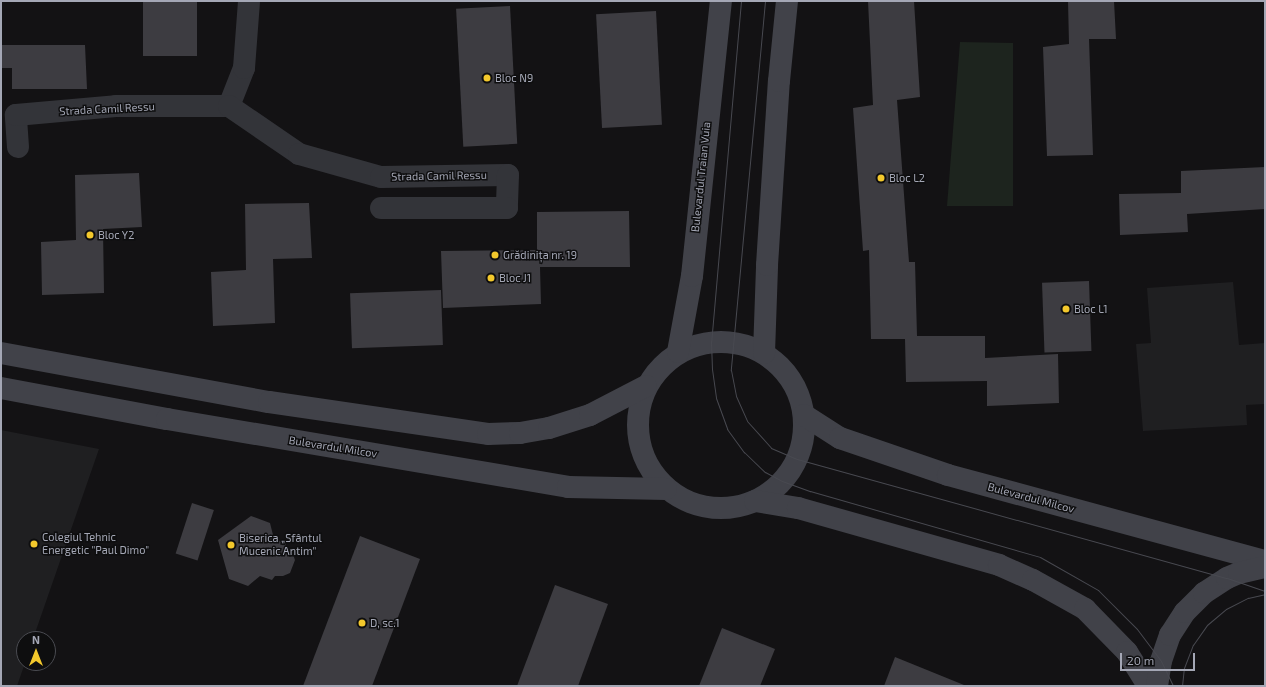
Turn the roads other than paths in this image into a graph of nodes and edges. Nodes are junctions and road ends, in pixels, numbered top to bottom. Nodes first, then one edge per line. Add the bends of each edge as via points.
1 (249, 1) edge
2 (721, 1) edge
3 (787, 1) edge
4 (229, 106) junction
5 (18, 147) dead end
6 (381, 208) dead end
7 (678, 352) junction
8 (1, 353) edge
9 (764, 353) junction
10 (646, 386) junction
11 (1, 388) edge
12 (804, 415) junction
13 (666, 489) junction
14 (755, 501) junction
15 (1265, 561) edge
16 (1265, 567) edge
17 (1148, 686) edge
18 (1157, 686) edge

1 - 4 street via 244,68
2 - 7 main road, Bulevardul Traian Vuia via 692,276
3 - 9 main road via 768,249
4 - 5 street, Strada Camil Ressu via 116,106 16,116
4 - 6 street, Strada Camil Ressu via 299,154 381,177 508,175 507,208
7 - 9 main road via 696,344 734,342
7 - 10 main road via 664,362
8 - 10 main road via 269,402 488,434 520,433 549,428 590,415
9 - 12 main road via 784,370 798,392
10 - 13 main road via 637,413 638,441 648,467
11 - 13 main road, Bulevardul Milcov via 568,487
12 - 14 main road via 804,430 797,459 782,481
12 - 15 main road, Bulevardul Milcov via 840,438 948,475
13 - 14 main road via 686,501 708,508 732,508
14 - 17 main road via 798,508 880,531 999,565 1033,580 1084,609 1127,652
16 - 18 main road via 1239,572 1227,578 1204,593 1185,612 1170,635 1161,661

